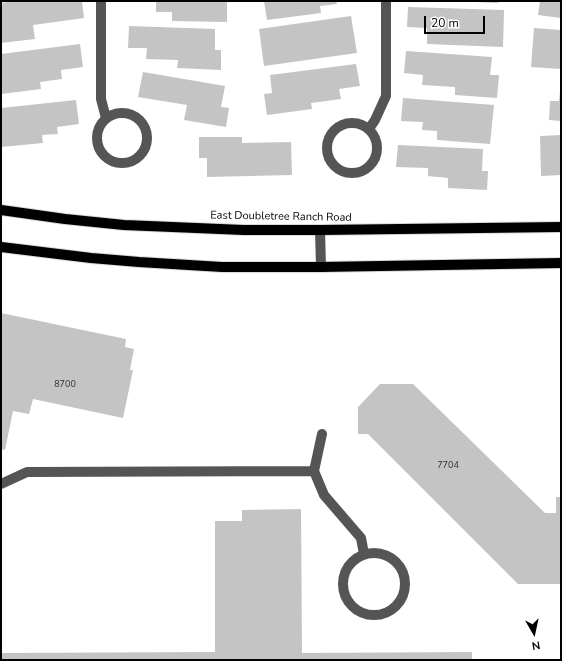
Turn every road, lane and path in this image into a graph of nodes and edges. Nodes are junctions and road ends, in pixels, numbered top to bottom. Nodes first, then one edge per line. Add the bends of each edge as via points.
1 (101, 1) edge
2 (386, 1) edge
3 (106, 118) junction
4 (369, 129) junction
5 (1, 210) edge
6 (561, 227) edge
7 (320, 230) junction
8 (1, 247) edge
9 (561, 263) edge
10 (321, 267) junction
11 (322, 434) dead end
12 (314, 472) junction
13 (1, 484) edge
14 (364, 554) junction

1 - 3 street via 100,98
2 - 4 street via 386,96
3 - 3 street via 100,124 96,141 103,156 119,164 135,160 146,147 146,131 143,124 126,113 113,114
4 - 4 street via 362,124 353,123 337,127 331,133 327,145 328,158 333,165 347,173 364,171 370,166 375,159 377,143
5 - 7 main road, East Doubletree Ranch Road via 124,225 237,230
6 - 7 main road, East Doubletree Ranch Road
7 - 10 street
8 - 10 main road via 90,258 184,265
9 - 10 main road
11 - 12 street
12 - 13 street via 27,472
12 - 14 street via 324,495 361,538
14 - 14 street via 348,566 344,576 345,596 350,605 368,615 389,612 397,606 406,587 401,567 385,554

